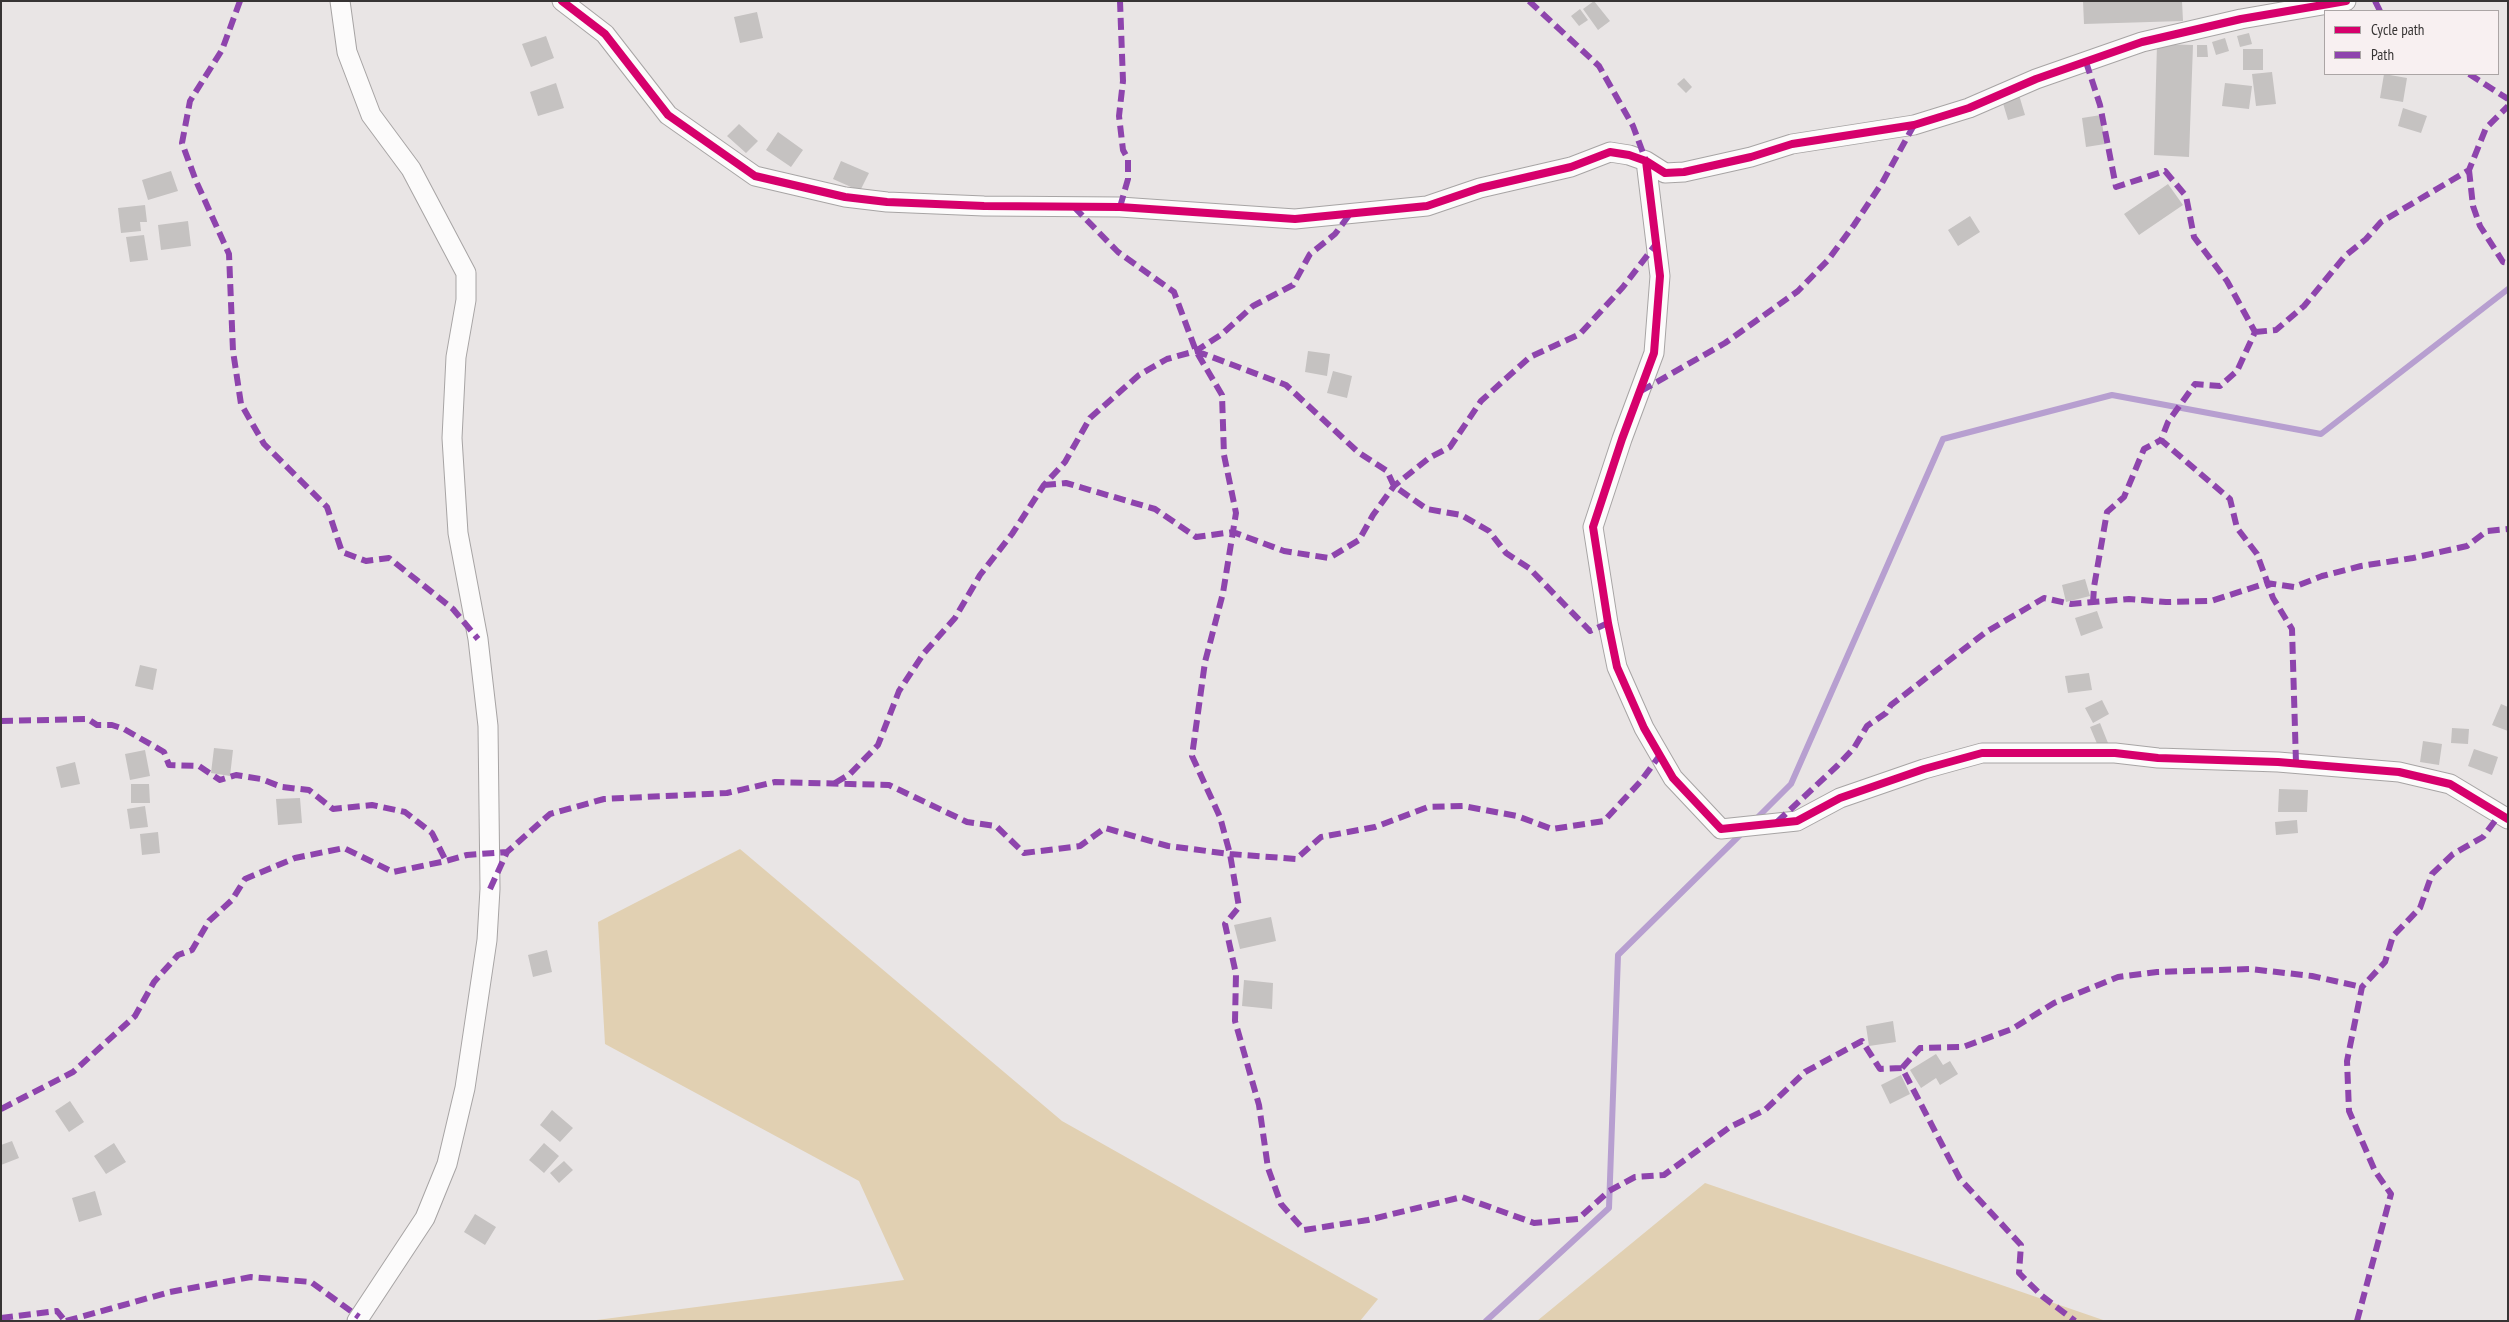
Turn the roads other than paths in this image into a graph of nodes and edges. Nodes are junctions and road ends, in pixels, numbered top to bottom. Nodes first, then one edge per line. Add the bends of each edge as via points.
1 (340, 1) edge
2 (562, 1) edge
3 (2346, 1) edge
4 (1646, 161) junction
5 (2508, 820) edge
6 (357, 1321) edge

1 - 6 street via 347,52 371,114 411,170 466,273 466,300 456,357 452,438 458,533 478,640 488,726 488,940 465,1088 447,1164 425,1218
2 - 4 street via 605,34 668,115 740,165 756,176 845,197 887,202 1120,207 1295,219 1427,206 1480,188 1571,167 1610,152
3 - 4 street via 2241,19 2142,42 1914,126 1792,144 1684,172 1665,173
4 - 5 street via 1660,276 1654,353 1593,527 1617,667 1644,728 1673,778 1721,829 1797,821 1840,798 1982,753 2115,753 2400,772 2450,784

